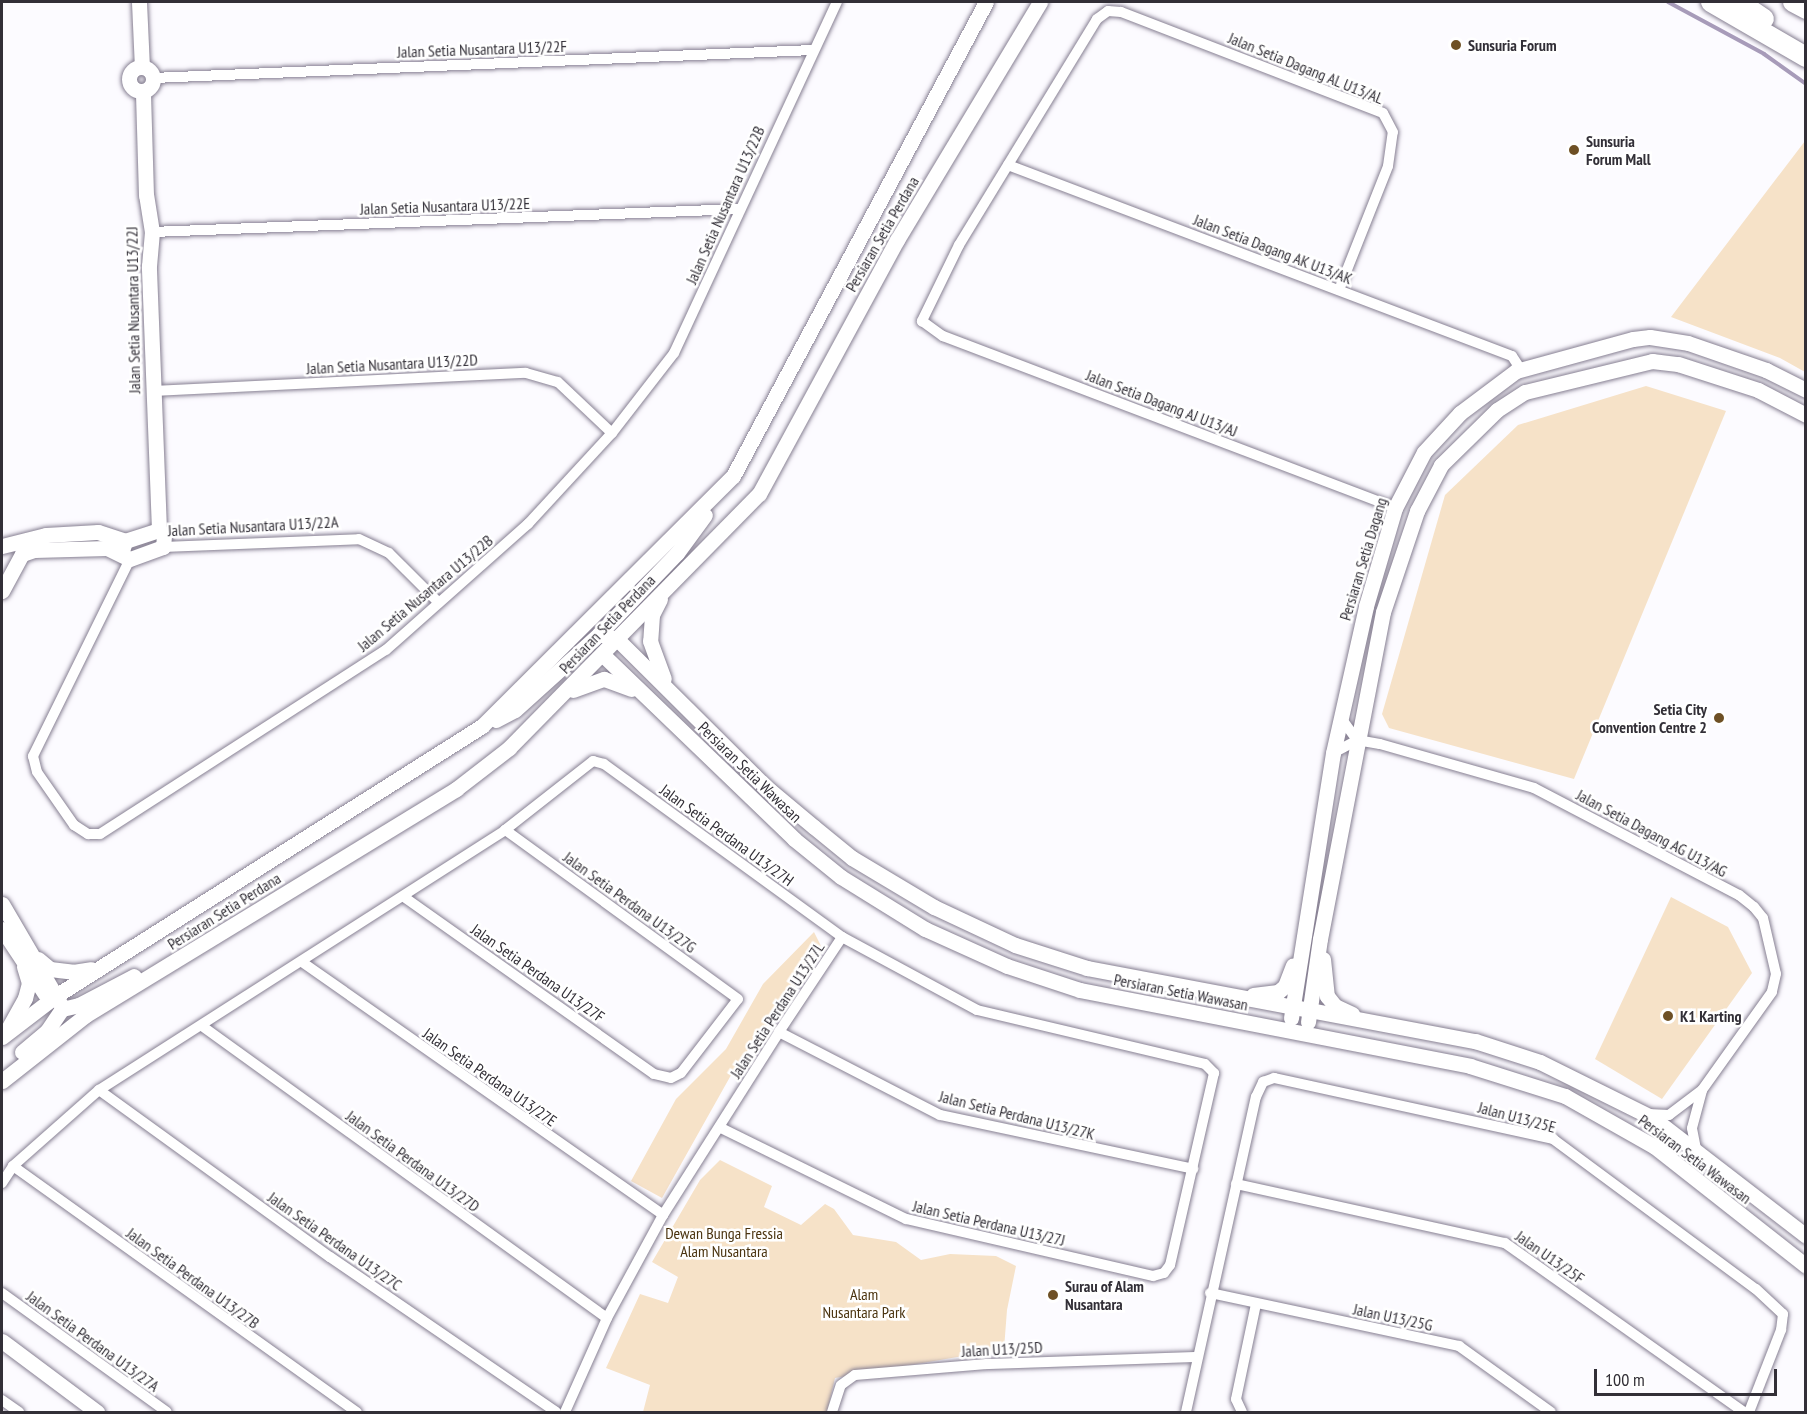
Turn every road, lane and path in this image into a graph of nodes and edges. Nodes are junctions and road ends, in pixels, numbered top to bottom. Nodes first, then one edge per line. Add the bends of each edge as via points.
1 (139, 2) edge
2 (837, 2) edge
3 (986, 2) edge
4 (1040, 2) edge
5 (1711, 2) edge
6 (1739, 2) edge
7 (1793, 2) edge
8 (1806, 9) edge
9 (1806, 48) edge
10 (812, 50) junction
11 (1806, 57) edge
12 (147, 72) junction
13 (143, 91) junction
14 (1008, 165) junction
15 (739, 209) junction
16 (152, 232) junction
17 (1339, 290) junction
18 (1521, 370) junction
19 (1806, 390) edge
20 (153, 391) junction
21 (1806, 415) edge
22 (612, 433) junction
23 (733, 476) junction
24 (1395, 508) junction
25 (159, 530) junction
26 (5, 545) edge
27 (163, 547) junction
28 (126, 551) junction
29 (22, 554) junction
30 (5, 574) edge
31 (2, 591) edge
32 (664, 591) junction
33 (438, 602) junction
34 (599, 634) junction
35 (617, 639) junction
36 (602, 654) junction
37 (671, 690) junction
38 (565, 694) junction
39 (656, 706) junction
40 (1341, 718) junction
41 (482, 726) junction
42 (1357, 740) junction
43 (1333, 753) junction
44 (505, 830) junction
45 (404, 897) junction
46 (2, 904) edge
47 (2, 929) edge
48 (1303, 934) junction
49 (842, 937) junction
50 (1320, 939) junction
51 (28, 958) junction
52 (182, 959) junction
53 (302, 962) junction
54 (102, 966) junction
55 (1211, 993) junction
56 (56, 1001) junction
57 (1293, 1009) junction
58 (1310, 1012) junction
59 (1367, 1021) junction
60 (202, 1026) junction
61 (1289, 1030) junction
62 (779, 1032) junction
63 (1306, 1034) junction
64 (3, 1036) edge
65 (2, 1070) edge
66 (654, 1074) joint
67 (2, 1082) edge
68 (99, 1090) junction
69 (1702, 1090) junction
70 (1645, 1114) junction
71 (719, 1127) junction
72 (1696, 1149) junction
73 (13, 1166) junction
74 (1192, 1169) junction
75 (2, 1183) edge
76 (1236, 1184) junction
77 (663, 1215) junction
78 (1806, 1236) edge
79 (1806, 1266) edge
80 (1164, 1273) joint
81 (2, 1293) edge
82 (1210, 1293) junction
83 (1256, 1304) junction
84 (607, 1318) junction
85 (2, 1341) edge
86 (1197, 1357) junction
87 (2, 1400) edge
88 (19, 1413) edge
89 (98, 1413) edge
90 (167, 1413) edge
91 (357, 1413) edge
92 (556, 1413) edge
93 (565, 1413) edge
94 (832, 1413) edge
95 (1186, 1413) edge
96 (1242, 1413) edge
97 (1551, 1413) edge
98 (1744, 1413) edge
99 (1749, 1413) edge

1 - 12 street
2 - 10 street, Jalan Setia Nusantara U13/22B
3 - 23 street, Persiaran Setia Perdana
4 - 32 street, Persiaran Setia Perdana via 897,240 759,494
5 - 11 highway
6 - 9 highway
7 - 8 highway
10 - 12 street, Jalan Setia Nusantara U13/22F
10 - 15 street, Jalan Setia Nusantara U13/22B
12 - 13 street via 149,87
12 - 13 street via 131,72 129,79 135,89
13 - 16 street, Jalan Setia Nusantara U13/22J via 146,195
14 - 17 street, Jalan Setia Dagang AK U13/AK
14 - 17 street, Jalan Setia Dagang AL U13/AL via 1096,19 1108,11 1121,12 1383,113 1393,132 1388,166
14 - 24 street, Jalan Setia Dagang AJ U13/AJ via 959,245 922,321 943,336
15 - 16 street, Jalan Setia Nusantara U13/22E
15 - 22 street, Jalan Setia Nusantara U13/22B via 674,353
16 - 20 street, Jalan Setia Nusantara U13/22J via 149,266
17 - 18 street, Jalan Setia Dagang AK U13/AK via 1512,356
18 - 19 street, Persiaran Setia Dagang via 1596,347 1650,337 1688,343 1766,370
18 - 24 street, Persiaran Setia Dagang via 1460,413 1424,452
20 - 22 street, Jalan Setia Nusantara U13/22D via 526,373 558,382
20 - 25 street, Jalan Setia Nusantara U13/22J
21 - 42 street via 1758,390 1678,364 1652,361 1525,392 1497,410 1441,465 1417,511 1383,612
22 - 33 street, Jalan Setia Nusantara U13/22B via 528,524
23 - 34 street via 677,554
23 - 41 street, Persiaran Setia Perdana
24 - 40 street, Persiaran Setia Dagang via 1366,606
25 - 27 street, Jalan Setia Nusantara U13/22J via 164,535
25 - 28 street
26 - 28 street via 46,535 98,532
26 - 29 street
27 - 28 street, Jalan Setia Nusantara U13/22A
27 - 33 street, Jalan Setia Nusantara U13/22A via 359,539 389,553
28 - 29 street via 81,546
28 - 33 street, Jalan Setia Nusantara U13/22B via 33,756 37,772 74,825 88,834 100,834 386,650
29 - 30 street
30 - 31 street
32 - 35 street, Persiaran Setia Perdana
32 - 37 street via 652,615 650,641
34 - 35 street
34 - 36 street
34 - 41 street via 515,710
35 - 36 street, Persiaran Setia Perdana
35 - 37 street, Persiaran Setia Wawasan
36 - 38 street, Persiaran Setia Perdana
36 - 39 street, Persiaran Setia Wawasan
37 - 55 street, Persiaran Setia Wawasan via 766,787 852,858 904,891 1015,945 1054,958 1124,977
38 - 39 street via 588,681 604,679 619,682
38 - 52 street, Persiaran Setia Perdana via 509,748 456,789
39 - 61 street, Persiaran Setia Wawasan via 794,839 842,877 925,929 1007,966 1080,990
40 - 42 street
40 - 43 street, Persiaran Setia Dagang
41 - 54 street, Persiaran Setia Perdana
42 - 43 street
42 - 50 street
42 - 69 street, Jalan Setia Dagang AG U13/AG via 1435,756 1534,788 1739,895 1754,907 1763,918 1776,974 1772,992
43 - 48 street, Persiaran Setia Dagang
44 - 45 street
44 - 49 street, Jalan Setia Perdana U13/27H via 593,760 604,764
44 - 66 street, Jalan Setia Perdana U13/27G via 738,999 681,1073 670,1078
45 - 53 street
45 - 66 street, Jalan Setia Perdana U13/27F
46 - 51 street
47 - 51 street
48 - 55 street via 1285,986 1278,992 1261,996
48 - 57 street, Persiaran Setia Dagang
49 - 62 street, Jalan Setia Perdana U13/27L
49 - 74 street, Jalan Setia Perdana U13/27L via 977,1010 1209,1066 1214,1078
50 - 58 street
50 - 59 street via 1327,996 1335,1006
51 - 54 street via 51,969 73,972
51 - 56 street
51 - 64 street via 27,991
52 - 56 street via 147,969 79,1005
52 - 67 street, Persiaran Setia Perdana via 86,1015
53 - 60 street
53 - 77 street, Jalan Setia Perdana U13/27E
54 - 56 street, Persiaran Setia Perdana
55 - 57 street, Persiaran Setia Wawasan
56 - 64 street, Persiaran Setia Perdana
56 - 65 street via 47,1031
57 - 58 street, Persiaran Setia Wawasan
57 - 61 street, Persiaran Setia Dagang
58 - 59 street, Persiaran Setia Wawasan
58 - 63 street
59 - 70 street, Persiaran Setia Wawasan via 1475,1041 1540,1062
60 - 68 street
60 - 84 street, Jalan Setia Perdana U13/27D
61 - 63 street, Persiaran Setia Wawasan
62 - 71 street, Jalan Setia Perdana U13/27L
62 - 74 street, Jalan Setia Perdana U13/27K via 940,1115
63 - 79 street, Persiaran Setia Wawasan via 1470,1066 1565,1096 1655,1147
68 - 73 street
68 - 92 street, Jalan Setia Perdana U13/27C via 330,1257
69 - 70 street, Jalan Setia Dagang AG U13/AG via 1669,1115
69 - 72 street, Jalan Setia Dagang AG U13/AG via 1692,1128
70 - 72 street, Persiaran Setia Wawasan
71 - 77 street, Jalan Setia Perdana U13/27L
71 - 80 street, Jalan Setia Perdana U13/27J via 906,1220 1153,1276
72 - 78 street, Persiaran Setia Wawasan
73 - 75 street
73 - 91 street, Jalan Setia Perdana U13/27B
74 - 80 street, Jalan Setia Perdana U13/27L via 1170,1265
76 - 82 street
76 - 98 street, Jalan U13/25F via 1505,1244
76 - 99 street, Jalan U13/25E via 1263,1082 1287,1079 1553,1139 1756,1289 1783,1314 1781,1330
77 - 84 street, Jalan Setia Perdana U13/27L
81 - 90 street, Jalan Setia Perdana U13/27A
82 - 83 street, Jalan U13/25G
82 - 86 street
83 - 96 street via 1236,1399
83 - 97 street, Jalan U13/25G via 1459,1346
84 - 93 street, Jalan Setia Perdana U13/27L
85 - 89 street
86 - 94 street, Jalan U13/25D via 987,1364 855,1375 841,1384
86 - 95 street
87 - 88 street

